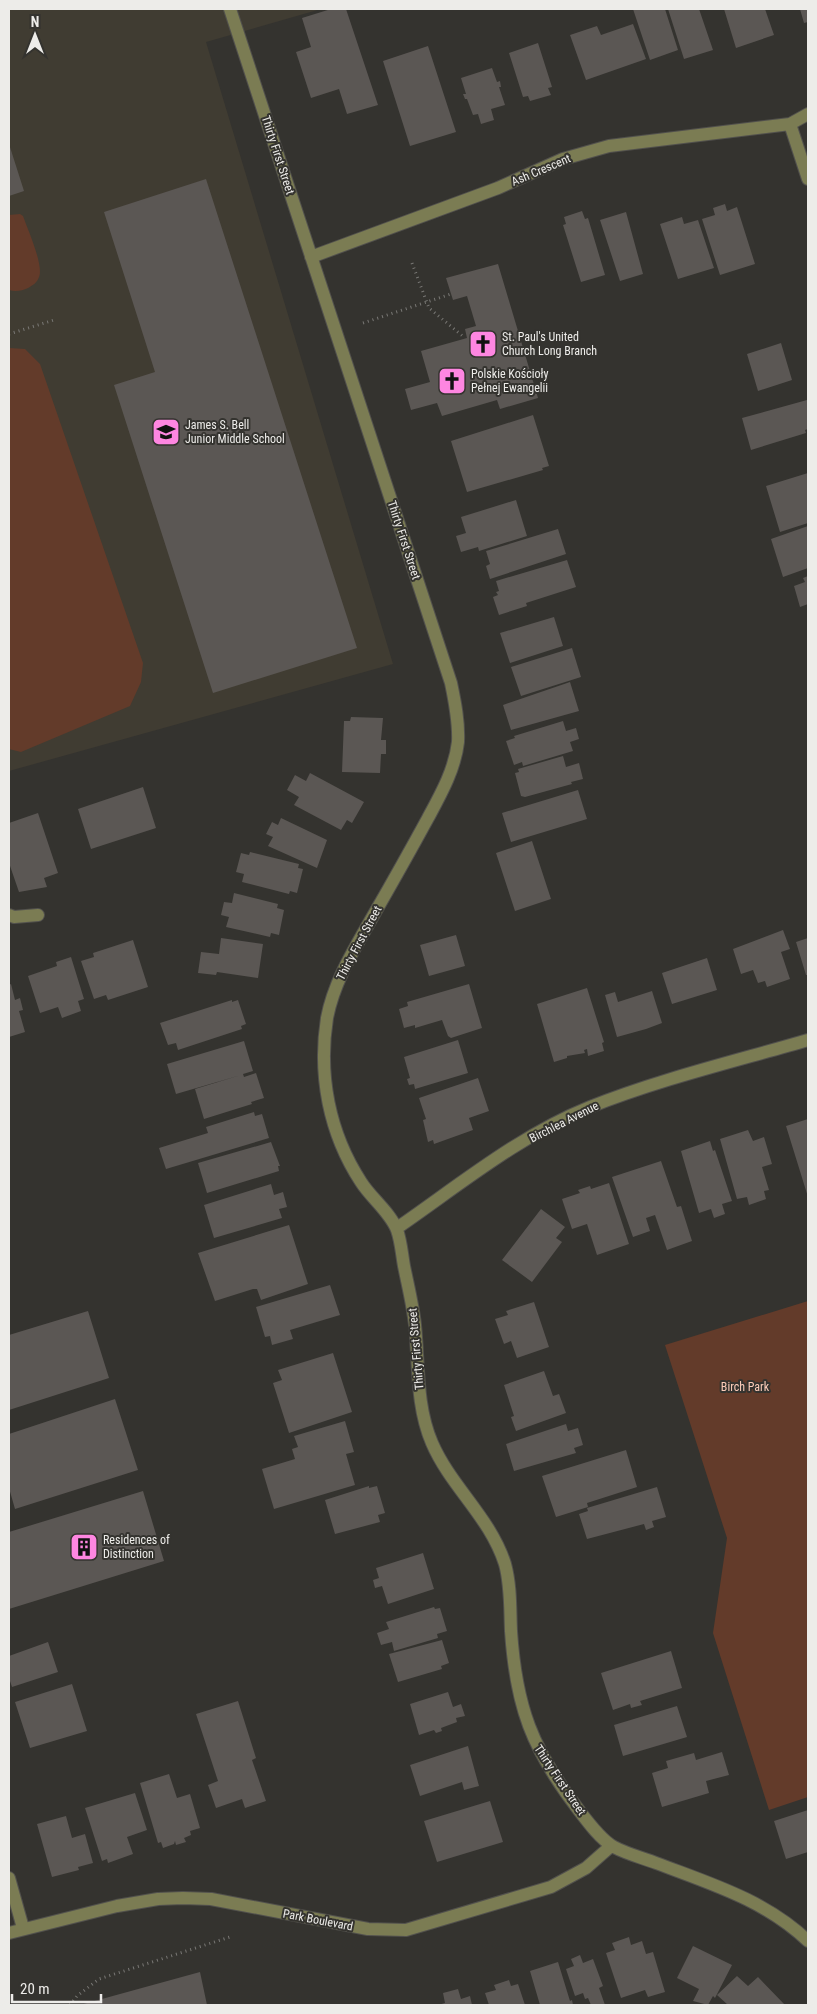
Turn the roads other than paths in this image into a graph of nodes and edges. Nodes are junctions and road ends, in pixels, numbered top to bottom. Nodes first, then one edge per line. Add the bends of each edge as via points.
1 (230, 9) edge
2 (808, 114) edge
3 (790, 124) junction
4 (808, 179) edge
5 (311, 257) junction
6 (9, 915) edge
7 (38, 915) dead end
8 (808, 1040) edge
9 (396, 1228) junction
10 (611, 1846) junction
11 (9, 1878) edge
12 (23, 1928) junction
13 (9, 1933) edge
14 (808, 1940) edge

1 - 5 street, Thirty First Street
2 - 3 street, Ash Crescent
3 - 4 street
3 - 5 street, Ash Crescent via 609,146 563,159 498,188
5 - 9 street, Thirty First Street via 451,682 456,711 458,741 453,768 437,803 339,979 328,1013 324,1083 331,1117 361,1182
6 - 7 street
8 - 9 street, Birchlea Avenue via 589,1107 496,1159
9 - 10 street, Thirty First Street via 415,1320 418,1389 424,1417 432,1443 485,1520 506,1568 518,1694 526,1720 554,1776 580,1812
10 - 12 street, Park Boulevard via 586,1868 550,1887 406,1930 368,1929 211,1899 183,1898 117,1906
10 - 14 street, Thirty First Street via 753,1901
11 - 12 street
12 - 13 street, Park Boulevard

